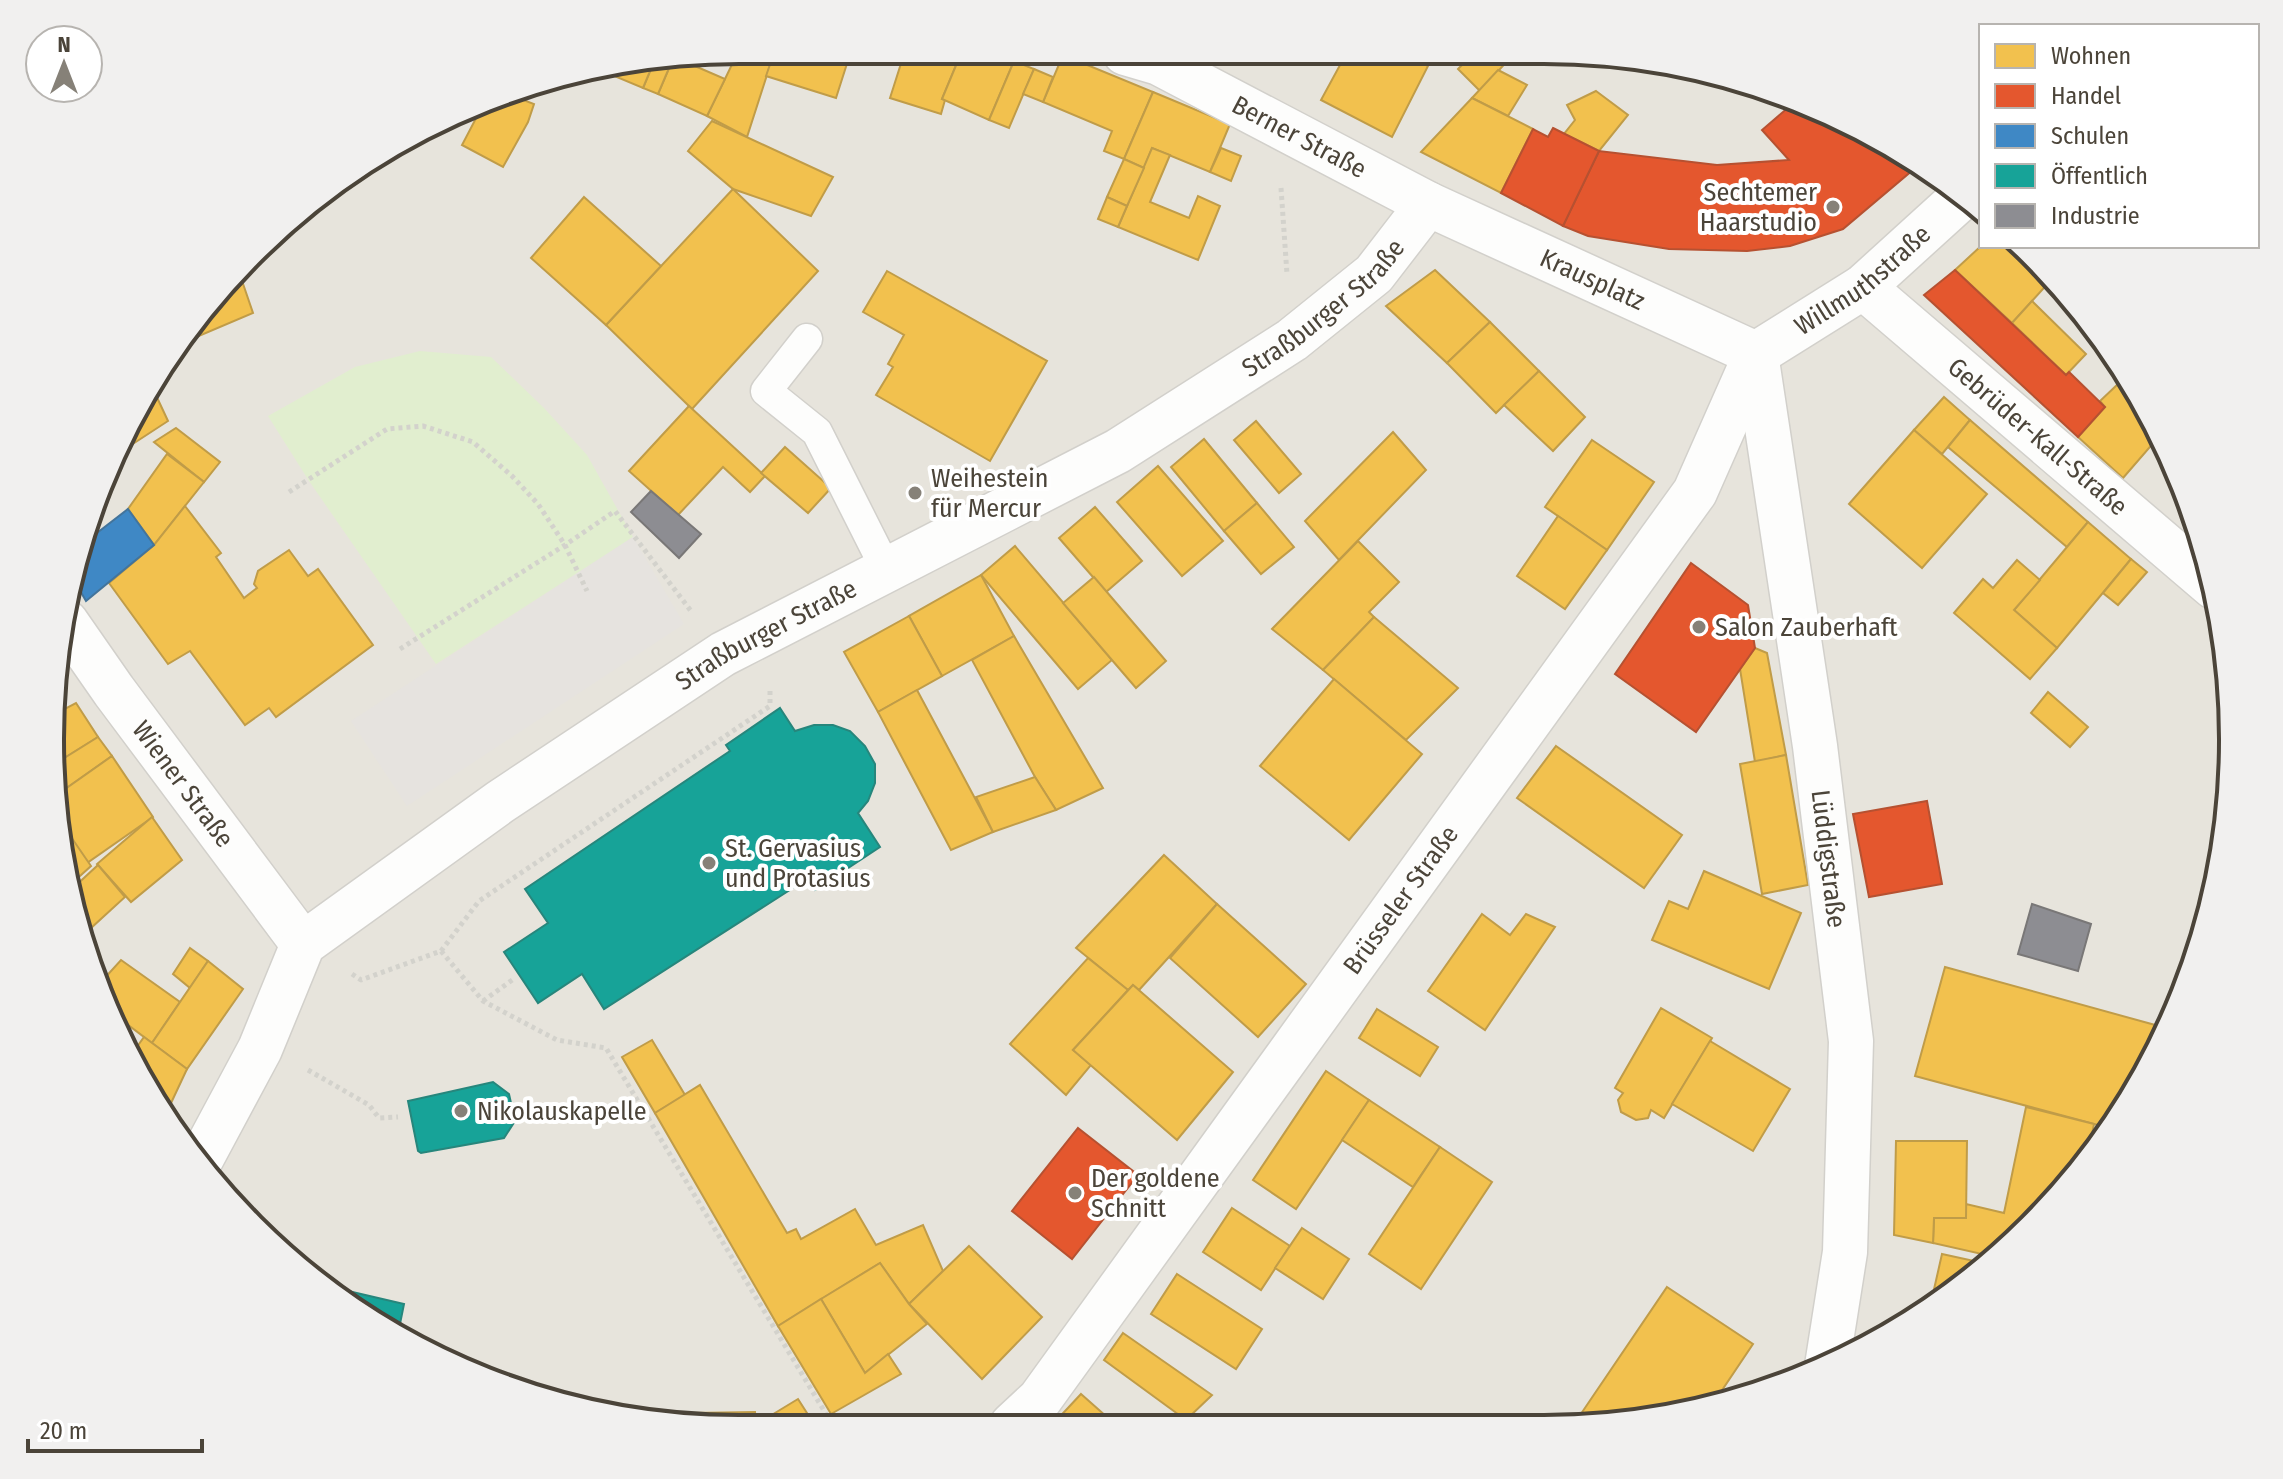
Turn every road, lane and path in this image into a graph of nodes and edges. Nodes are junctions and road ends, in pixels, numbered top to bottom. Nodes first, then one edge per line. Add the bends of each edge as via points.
1 (1165, 64) edge
2 (1277, 123) junction
3 (1428, 204) junction
4 (1955, 204) edge
5 (1863, 287) junction
6 (807, 339) dead end
7 (1292, 340) junction
8 (1756, 354) junction
9 (289, 492) dead end
10 (565, 545) junction
11 (886, 569) junction
12 (2198, 573) edge
13 (587, 591) dead end
14 (771, 627) junction
15 (73, 632) edge
16 (400, 649) dead end
17 (723, 654) junction
18 (303, 944) junction
19 (441, 951) junction
20 (515, 978) dead end
21 (483, 1001) junction
22 (315, 1073) dead end
23 (398, 1117) dead end
24 (205, 1152) edge
25 (1829, 1351) edge
26 (827, 1415) edge
27 (1023, 1415) edge

1 - 2 street, Berner Straße
2 - 3 street, Berner Straße
2 - 7 path
3 - 7 street, Straßburger Straße via 1374,274
3 - 8 street, Krausplatz
4 - 5 street, Willmuthstraße
5 - 8 street, Willmuthstraße
5 - 12 street, Gebrüder-Kall-Straße
6 - 11 lane via 766,391 817,432
7 - 11 street, Straßburger Straße via 1118,451
8 - 25 street, Lüddigstraße via 1815,746 1851,1041 1845,1252
8 - 27 street, Brüsseler Straße via 1695,492 1040,1399
9 - 10 path via 387,429 423,426 473,442 538,504
10 - 13 path
10 - 16 path
10 - 17 path via 615,511
11 - 14 street, Straßburger Straße
14 - 17 street, Straßburger Straße
14 - 19 path via 770,706 479,901
15 - 18 street, Wiener Straße
17 - 18 street, Straßburger Straße via 500,802
18 - 19 path via 361,980
18 - 24 street via 260,1049
19 - 21 path
20 - 21 path
21 - 26 path via 557,1040 606,1048
22 - 23 path via 369,1105 379,1118

